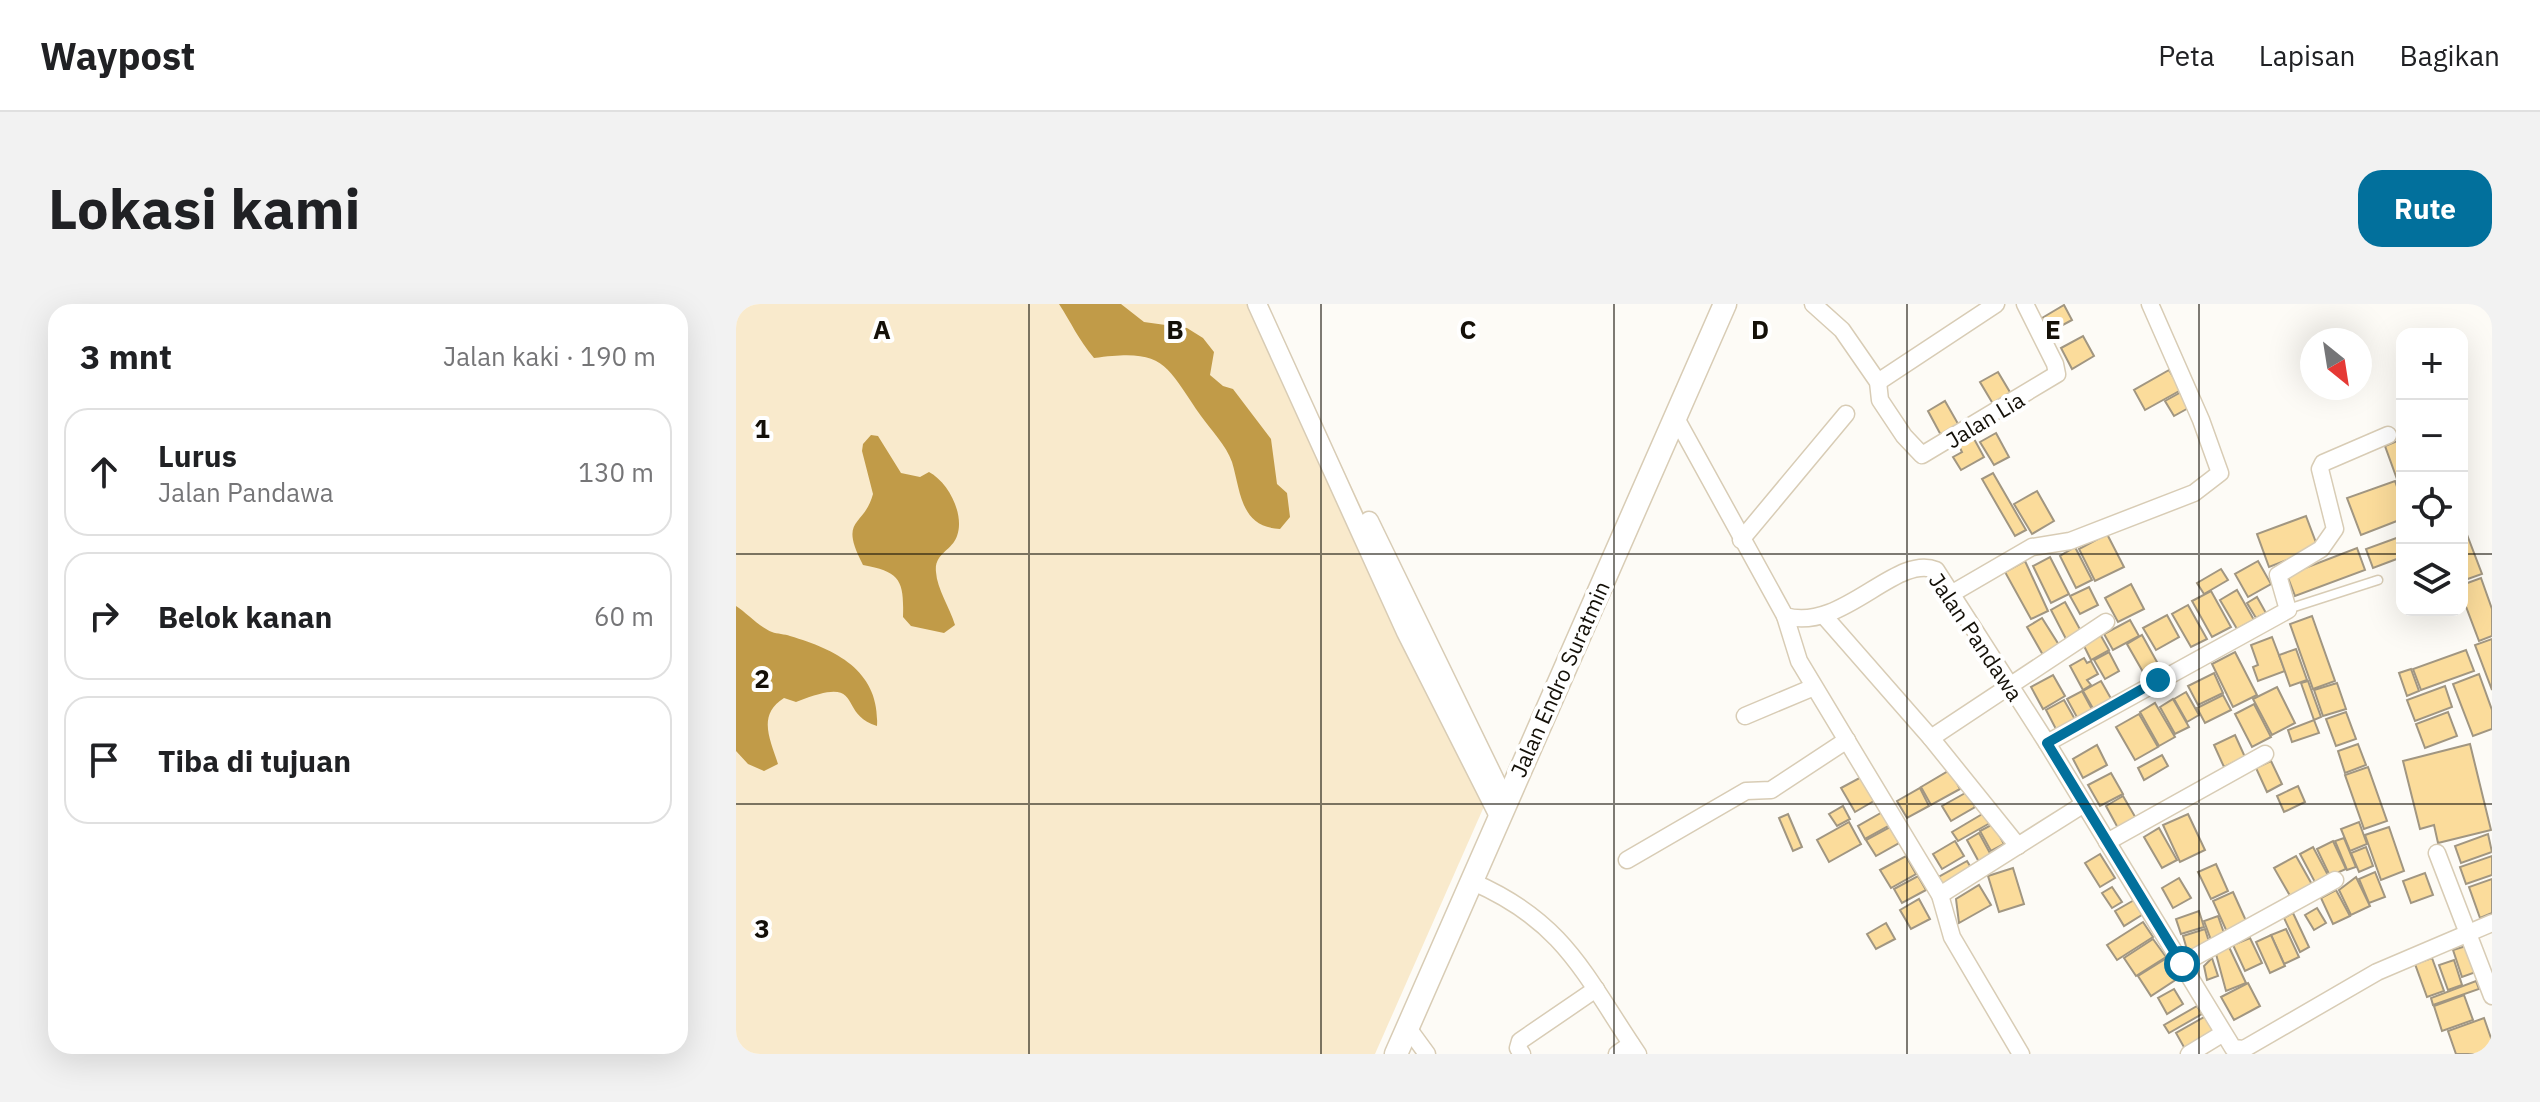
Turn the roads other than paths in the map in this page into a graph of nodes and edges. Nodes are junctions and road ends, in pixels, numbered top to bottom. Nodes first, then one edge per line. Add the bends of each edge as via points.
1 (1257, 304) edge
2 (1270, 304) edge
3 (1725, 304) edge
4 (1813, 304) edge
5 (1996, 304) edge
6 (2025, 304) edge
7 (2150, 304) edge
8 (1878, 382) junction
9 (1846, 414) dead end
10 (1676, 418) junction
11 (2388, 435) dead end
12 (1741, 540) junction
13 (2378, 580) dead end
14 (1951, 594) junction
15 (2288, 610) junction
16 (1785, 616) junction
17 (1825, 617) junction
18 (2106, 622) dead end
19 (2009, 684) junction
20 (1814, 687) junction
21 (1745, 716) dead end
22 (1931, 738) junction
23 (1847, 740) junction
24 (2047, 743) junction
25 (2265, 754) dead end
26 (2084, 804) junction
27 (1502, 809) junction
28 (2107, 842) junction
29 (2018, 846) junction
30 (2437, 853) dead end
31 (1627, 860) dead end
32 (2335, 880) dead end
33 (1471, 887) junction
34 (1940, 895) junction
35 (2492, 923) edge
36 (2468, 932) junction
37 (2182, 964) junction
38 (1596, 989) junction
39 (2492, 996) edge
40 (1408, 1028) junction
41 (2222, 1034) junction
42 (1635, 1049) edge
43 (1396, 1054) edge
44 (1427, 1054) edge
45 (1522, 1054) edge
46 (1617, 1054) edge
47 (2021, 1054) edge
48 (2189, 1054) edge

1 - 27 street via 1406,632
2 - 27 street
3 - 10 main road, Jalan Endro Suratmin
4 - 8 street, Jalan Lia via 1842,330
5 - 8 street
6 - 8 street, Jalan Lia via 2057,374 1927,455 1918,454 1904,436 1880,400
7 - 14 street via 2220,465 2217,478 2194,493 2070,541 2032,547
9 - 12 street
10 - 12 street
10 - 27 main road, Jalan Endro Suratmin
11 - 15 street via 2323,463 2320,469 2335,529 2321,549 2278,575
12 - 16 street
13 - 15 lane
14 - 17 street, Jalan Pandawa via 1936,570 1923,567
14 - 19 street, Jalan Pandawa
15 - 24 street
16 - 17 street
16 - 20 street via 1799,661
17 - 22 street
18 - 19 street
19 - 22 street
19 - 24 street, Jalan Pandawa
20 - 21 street
20 - 23 street
22 - 29 street
23 - 31 street via 1771,790 1746,791
23 - 34 street
24 - 26 street, Jalan Pandawa
25 - 28 street
26 - 28 street, Jalan Pandawa
26 - 29 street
27 - 33 main road, Jalan Endro Suratmin
28 - 37 street, Jalan Pandawa
29 - 34 street
30 - 36 street
32 - 37 street
33 - 38 street via 1527,913 1572,953
33 - 40 main road, Jalan Endro Suratmin
34 - 47 street via 1947,927
35 - 36 street
36 - 39 street
36 - 41 street via 2377,972 2244,1049 2233,1048
37 - 41 street, Jalan Pandawa
38 - 42 street
38 - 45 street via 1520,1041
40 - 43 main road, Jalan Endro Suratmin
40 - 44 street
41 - 48 street
42 - 46 street

